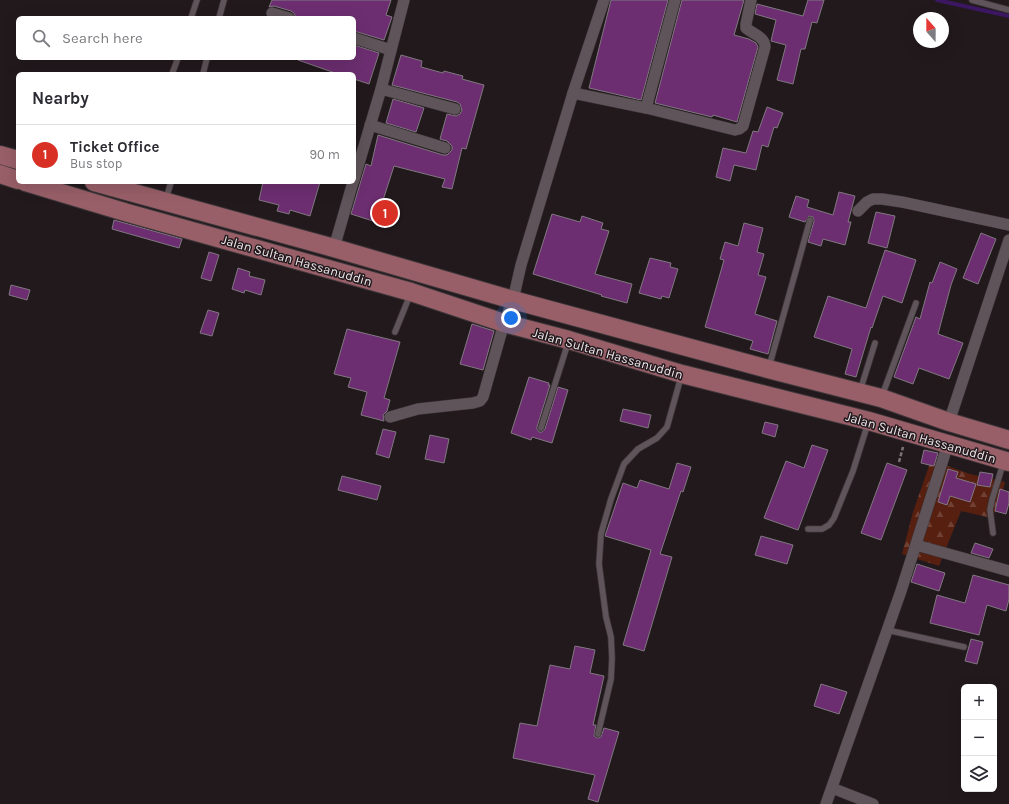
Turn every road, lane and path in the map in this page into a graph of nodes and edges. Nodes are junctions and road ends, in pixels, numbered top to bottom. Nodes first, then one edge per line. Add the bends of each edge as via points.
1 (197, 0) edge
2 (224, 0) edge
3 (404, 0) edge
4 (604, 0) edge
5 (675, 0) edge
6 (751, 0) edge
7 (972, 0) edge
8 (1009, 10) edge
9 (272, 13) dead end
10 (192, 16) edge
11 (220, 16) edge
12 (282, 16) edge
13 (356, 39) edge
14 (391, 50) junction
15 (177, 60) edge
16 (206, 60) edge
17 (173, 72) edge
18 (204, 72) edge
19 (381, 89) junction
20 (573, 93) junction
21 (646, 108) junction
22 (455, 109) dead end
23 (370, 125) junction
24 (445, 148) dead end
25 (0, 155) edge
26 (16, 159) edge
27 (0, 174) edge
28 (356, 174) edge
29 (16, 179) edge
30 (32, 184) edge
31 (104, 184) edge
32 (170, 184) edge
33 (353, 184) edge
34 (133, 190) junction
35 (165, 202) junction
36 (858, 211) dead end
37 (128, 213) junction
38 (810, 220) dead end
39 (161, 222) junction
40 (1009, 225) edge
41 (1009, 240) edge
42 (334, 248) junction
43 (411, 292) junction
44 (513, 300) junction
45 (916, 303) dead end
46 (504, 323) junction
47 (395, 332) dead end
48 (569, 340) junction
49 (875, 343) dead end
50 (768, 369) junction
51 (682, 374) junction
52 (859, 393) junction
53 (881, 398) junction
54 (390, 417) dead end
55 (869, 421) junction
56 (950, 422) junction
57 (541, 428) dead end
58 (1009, 440) edge
59 (948, 444) junction
60 (1007, 461) edge
61 (808, 529) dead end
62 (993, 533) dead end
63 (916, 545) junction
64 (1009, 571) edge
65 (887, 630) junction
66 (964, 647) dead end
67 (598, 734) dead end
68 (832, 788) junction
69 (826, 804) edge
70 (873, 804) edge

1 - 10 lane
2 - 11 lane
3 - 14 street
4 - 20 street
5 - 21 street
6 - 21 street via 746,28 763,40 765,47 742,128 735,130
7 - 8 lane
9 - 12 street
13 - 14 street
14 - 19 street
15 - 17 lane
16 - 18 lane
19 - 22 street
19 - 23 street
20 - 21 street
20 - 44 street via 521,265
23 - 24 street
23 - 28 street
25 - 26 main road
27 - 29 main road
30 - 37 main road, Jalan Sultan Hassanuddin
31 - 34 main road, Jalan Sultan Hassanuddin
32 - 35 lane
33 - 42 street
34 - 35 main road, Jalan Sultan Hassanuddin
34 - 37 main road
35 - 39 main road
35 - 42 main road, Jalan Sultan Hassanuddin
36 - 40 street via 867,202 882,199
37 - 39 main road, Jalan Sultan Hassanuddin
38 - 50 lane
39 - 43 main road, Jalan Sultan Hassanuddin
41 - 56 street
42 - 44 main road, Jalan Sultan Hassanuddin
43 - 46 main road, Jalan Sultan Hassanuddin
43 - 47 lane
44 - 46 street
44 - 50 main road, Jalan Sultan Hassanuddin
45 - 53 lane
46 - 48 main road, Jalan Sultan Hassanuddin
46 - 54 street via 480,401 473,404 418,409
48 - 51 main road, Jalan Sultan Hassanuddin
48 - 57 lane
49 - 52 lane
50 - 52 main road, Jalan Sultan Hassanuddin
51 - 55 main road, Jalan Sultan Hassanuddin
51 - 67 lane via 667,427 657,438 638,449 624,464 601,534 599,564 612,658 611,679
52 - 53 main road, Jalan Sultan Hassanuddin
53 - 56 main road, Jalan Sultan Hassanuddin
55 - 59 main road, Jalan Sultan Hassanuddin
55 - 61 lane via 834,518 822,529
56 - 58 main road, Jalan Sultan Hassanuddin
59 - 60 main road, Jalan Sultan Hassanuddin
59 - 63 street
60 - 62 lane via 990,510
63 - 64 street
63 - 65 street
65 - 66 lane
65 - 68 street
68 - 69 street
68 - 70 street

